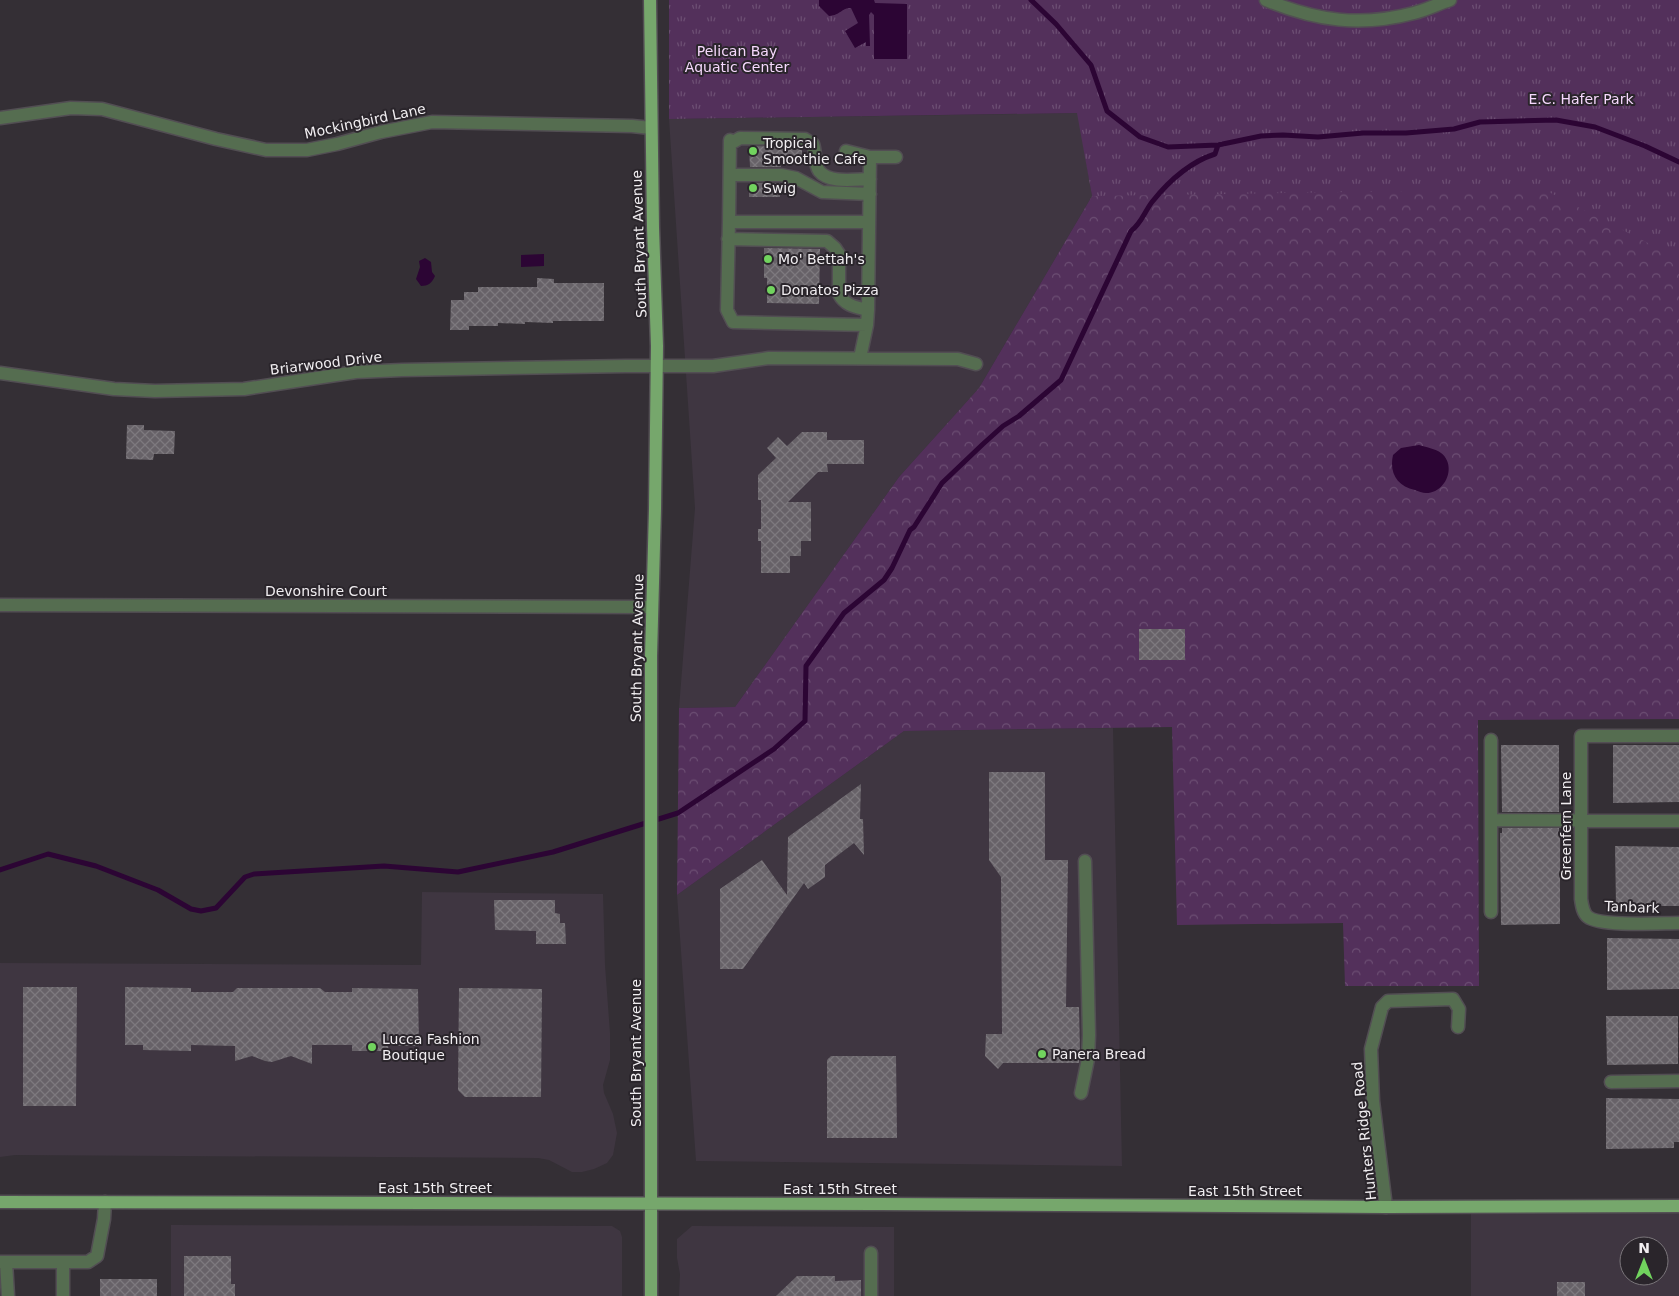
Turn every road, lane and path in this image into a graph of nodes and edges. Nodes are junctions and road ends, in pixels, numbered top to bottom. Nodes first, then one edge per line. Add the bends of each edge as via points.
1 (650, 0) edge
2 (1266, 0) edge
3 (1450, 0) edge
4 (0, 118) edge
5 (651, 128) junction
6 (846, 151) dead end
7 (870, 157) junction
8 (896, 157) dead end
9 (730, 175) junction
10 (870, 179) junction
11 (870, 194) junction
12 (729, 222) junction
13 (870, 222) junction
14 (728, 239) junction
15 (868, 310) junction
16 (867, 325) junction
17 (860, 358) junction
18 (976, 364) dead end
19 (657, 366) junction
20 (0, 373) edge
21 (0, 605) edge
22 (651, 607) junction
23 (1679, 736) edge
24 (1491, 740) dead end
25 (1491, 820) junction
26 (1581, 820) junction
27 (1679, 821) edge
28 (1085, 861) dead end
29 (1491, 912) dead end
30 (1586, 915) joint
31 (1679, 923) edge
32 (1458, 1027) dead end
33 (1679, 1081) edge
34 (1611, 1082) dead end
35 (1081, 1093) dead end
36 (0, 1202) edge
37 (105, 1202) junction
38 (650, 1204) junction
39 (1679, 1206) edge
40 (1386, 1207) junction
41 (871, 1253) dead end
42 (3, 1262) edge
43 (63, 1262) junction
44 (8, 1296) edge
45 (63, 1296) edge
46 (651, 1296) edge
47 (871, 1296) edge

1 - 5 main road, South Bryant Avenue
2 - 3 street via 1322,18 1368,21 1414,13
4 - 5 street, Mockingbird Lane via 71,108 102,109 266,150 307,150 432,122
5 - 19 main road, South Bryant Avenue
6 - 7 street
7 - 8 street
7 - 10 street
9 - 10 street via 730,142 740,138 805,139 812,144 820,171 827,177
9 - 11 street via 781,175 796,178 822,192
9 - 12 street
10 - 11 street
11 - 13 street
12 - 13 street
12 - 14 street
13 - 15 street
14 - 15 street via 827,241 839,254 839,294 849,305
14 - 16 street via 727,310 733,322
15 - 16 street
16 - 17 street
17 - 18 street, Briarwood Drive via 958,359
17 - 19 street, Briarwood Drive via 769,358 713,366
19 - 20 street, Briarwood Drive via 356,372 244,389 155,391 114,389
19 - 22 main road, South Bryant Avenue
21 - 22 street, Devonshire Court
22 - 38 main road, South Bryant Avenue
23 - 26 street, Greenfern Lane via 1581,736
24 - 25 street
25 - 26 street
25 - 29 street
26 - 27 street
26 - 30 street, Greenfern Lane via 1582,908
28 - 35 street via 1089,1035
30 - 31 street, Tanbark via 1593,920 1612,922
32 - 40 street, Hunters Ridge Road via 1459,1009 1454,999 1388,1001 1382,1007 1371,1049 1373,1101
33 - 34 street
36 - 37 main road, East 15th Street
37 - 38 main road, East 15th Street
37 - 43 street via 97,1256 88,1262
38 - 40 main road, East 15th Street
38 - 46 main road, South Bryant Avenue
39 - 40 main road, East 15th Street
41 - 47 street
42 - 43 street
42 - 44 street
43 - 45 street

